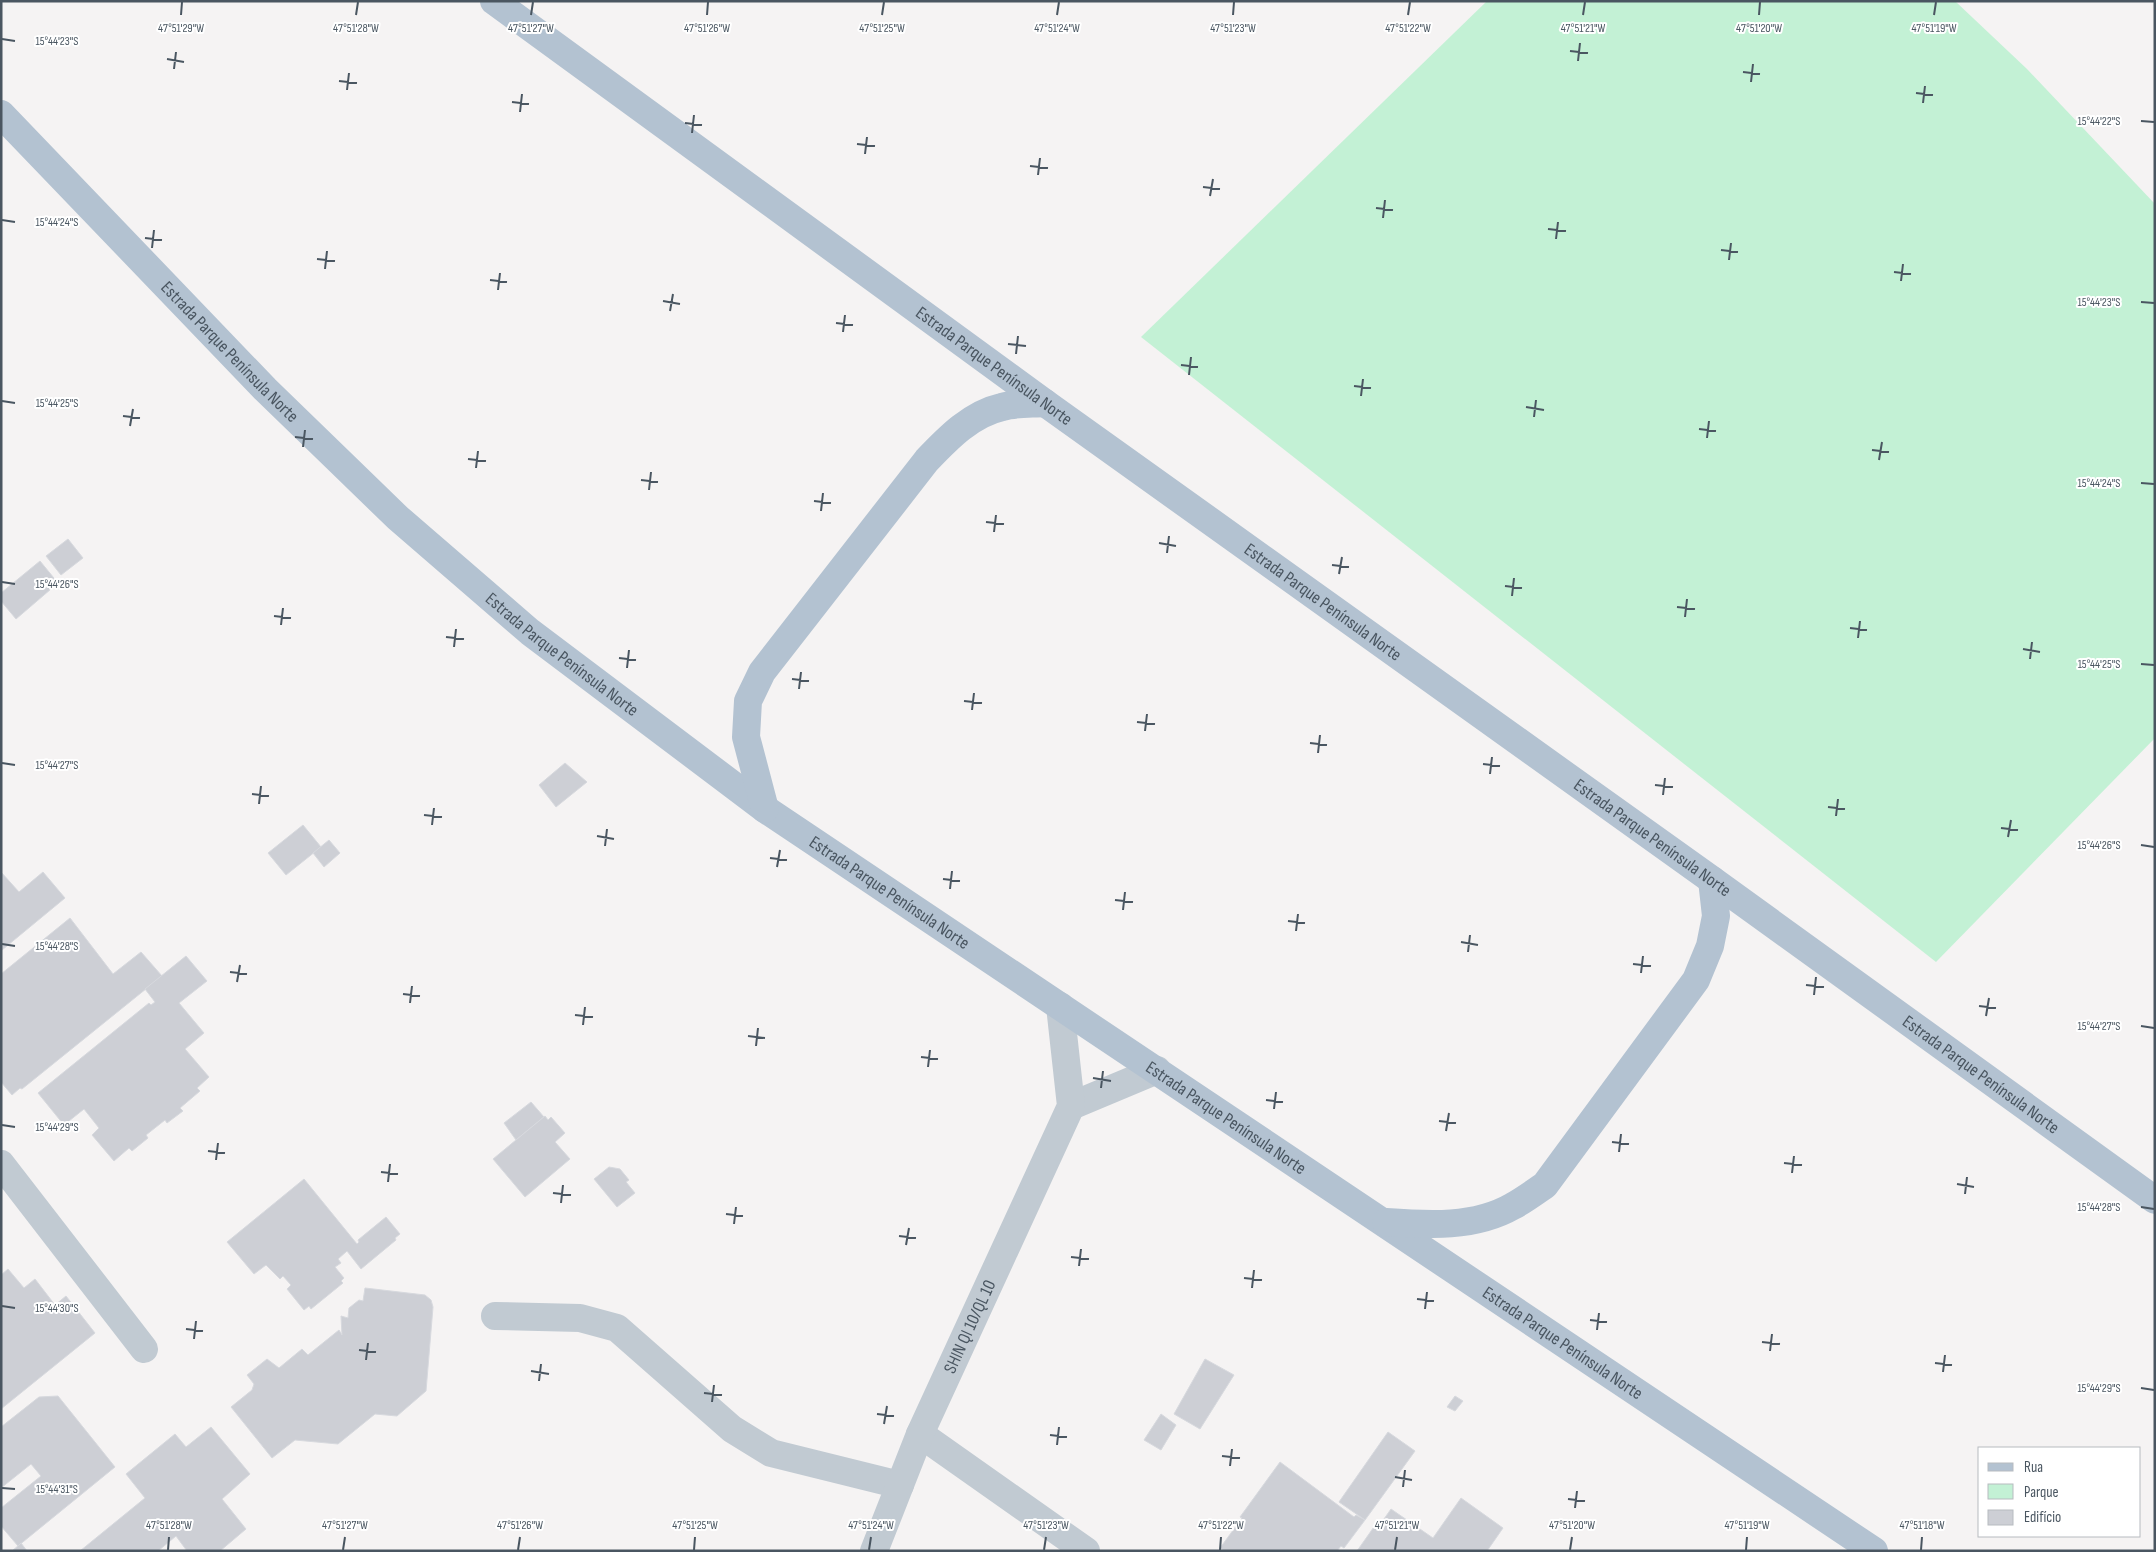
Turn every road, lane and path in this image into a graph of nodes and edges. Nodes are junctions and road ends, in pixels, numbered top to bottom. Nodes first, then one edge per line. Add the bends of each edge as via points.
1 (494, 1) edge
2 (1, 114) edge
3 (1045, 403) junction
4 (765, 809) junction
5 (1712, 880) junction
6 (1060, 1006) junction
7 (1157, 1070) junction
8 (1071, 1106) junction
9 (1, 1164) edge
10 (2155, 1200) edge
11 (1385, 1222) junction
12 (495, 1316) dead end
13 (144, 1349) dead end
14 (920, 1434) junction
15 (900, 1485) junction
16 (874, 1551) edge
17 (1086, 1551) edge
18 (1874, 1551) edge

1 - 3 main road, Estrada Parque Península Norte
2 - 4 main road, Estrada Parque Península Norte via 265,389 398,518 530,632
3 - 4 main road via 1003,406 977,416 948,438 927,460 762,672 748,701 746,737
3 - 5 main road, Estrada Parque Península Norte
4 - 6 main road, Estrada Parque Península Norte
5 - 10 main road, Estrada Parque Península Norte
5 - 11 main road via 1716,916 1710,946 1696,980 1545,1185 1512,1207 1472,1221 1434,1225
6 - 7 main road, Estrada Parque Península Norte
6 - 8 street
7 - 8 street
7 - 11 main road, Estrada Parque Península Norte
8 - 14 street, SHIN QI 10/QL 10
9 - 13 street
11 - 18 main road, Estrada Parque Península Norte
12 - 15 street via 580,1318 617,1328 732,1429 771,1452
14 - 15 street, SHIN QI 10/QL 10
14 - 17 street
15 - 16 street, SHIN QI 10/QL 10

